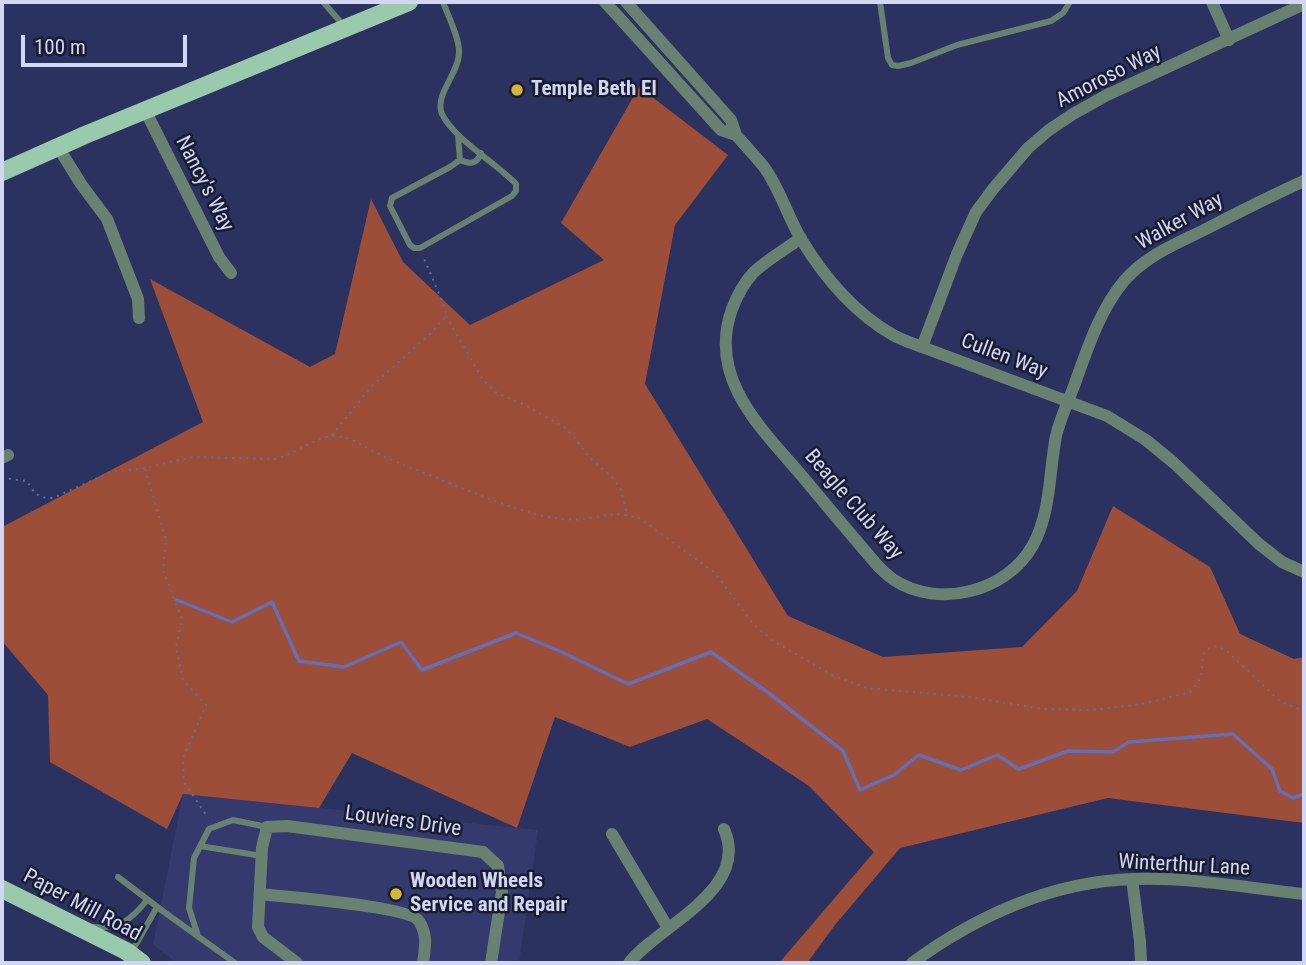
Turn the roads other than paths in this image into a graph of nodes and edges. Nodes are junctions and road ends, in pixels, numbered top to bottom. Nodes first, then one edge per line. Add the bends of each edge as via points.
1 (323, 2) edge
2 (409, 2) edge
3 (443, 2) edge
4 (605, 2) edge
5 (626, 2) edge
6 (880, 2) edge
7 (1070, 2) edge
8 (1212, 2) edge
9 (1304, 4) edge
10 (347, 28) junction
11 (1229, 40) junction
12 (145, 110) junction
13 (458, 135) junction
14 (736, 135) junction
15 (58, 147) junction
16 (481, 153) junction
17 (460, 159) junction
18 (2, 172) edge
19 (1304, 181) edge
20 (801, 238) junction
21 (231, 273) dead end
22 (139, 318) dead end
23 (922, 347) junction
24 (1068, 402) junction
25 (1304, 572) edge
26 (267, 827) junction
27 (724, 830) dead end
28 (612, 834) dead end
29 (200, 846) junction
30 (262, 856) junction
31 (118, 877) dead end
32 (1132, 879) junction
33 (2, 889) edge
34 (260, 894) junction
35 (1304, 894) edge
36 (147, 900) junction
37 (157, 907) junction
38 (77, 926) junction
39 (668, 928) junction
40 (198, 936) junction
41 (136, 959) edge
42 (236, 963) edge
43 (297, 963) edge
44 (423, 963) edge
45 (491, 963) edge
46 (629, 963) edge
47 (912, 963) edge
48 (1142, 963) edge

1 - 10 lane
2 - 10 main road
3 - 13 lane via 459,52 441,107
4 - 14 street, Cullen Way via 721,130
5 - 14 street, Cullen Way via 732,120
6 - 7 lane via 888,58 898,66 1051,21
8 - 11 street
9 - 11 street, Amoroso Way
10 - 12 main road
11 - 23 street, Amoroso Way via 1107,95 1028,148 976,212
12 - 15 main road
12 - 21 street, Nancy's Way
13 - 16 lane
13 - 17 lane
14 - 20 street, Cullen Way via 764,167
15 - 18 main road
15 - 22 street via 107,219 138,299
16 - 17 lane via 475,163
16 - 17 lane via 516,184 516,191 414,248 390,200
19 - 24 street, Walker Way via 1142,263 1107,304
20 - 23 street, Cullen Way via 851,305 895,336
20 - 24 street, Beagle Club Way via 754,272 737,296 725,344 728,368 755,420 878,566 895,580 916,590 961,594 1003,578 1021,560 1043,519 1056,434
23 - 24 street, Cullen Way
24 - 25 street, Cullen Way via 1107,416 1146,440 1259,544
26 - 29 lane via 233,820 209,830
26 - 30 street
26 - 45 street, Louviers Drive via 482,852 498,866 502,892
27 - 39 street via 729,852 722,876 705,898
28 - 39 street
29 - 30 lane
29 - 40 lane via 194,858 189,908
30 - 34 street
31 - 36 lane
32 - 35 street, Winterthur Lane
32 - 47 street, Winterthur Lane via 1071,888 1026,901 983,919
32 - 48 street
33 - 38 main road, Paper Mill Road
34 - 43 street via 258,927 263,937
34 - 44 street via 413,916 426,942
36 - 37 lane
36 - 38 lane via 134,916 117,926
37 - 40 lane
37 - 41 lane
38 - 41 main road, Paper Mill Road
39 - 46 street
40 - 42 lane

